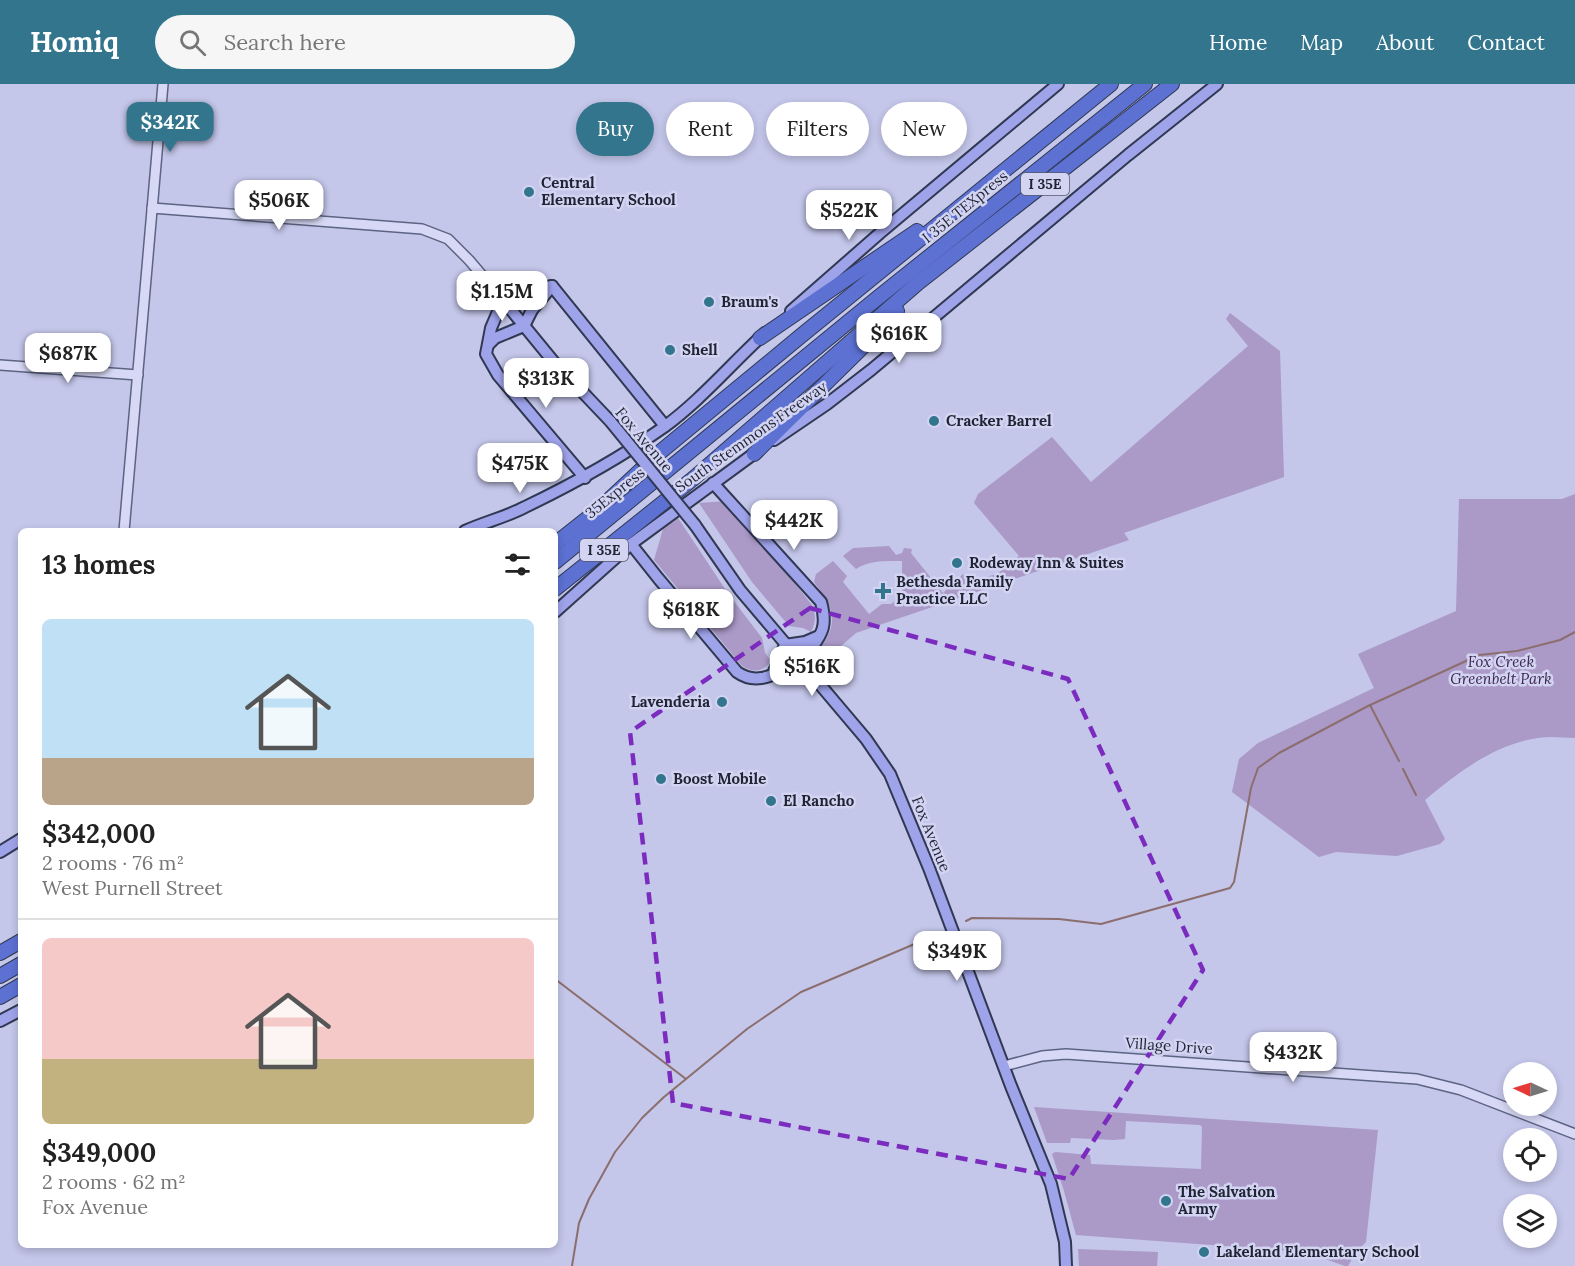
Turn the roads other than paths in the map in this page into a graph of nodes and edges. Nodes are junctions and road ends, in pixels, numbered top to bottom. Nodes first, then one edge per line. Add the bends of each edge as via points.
1 (163, 84) edge
2 (1058, 84) edge
3 (1111, 84) edge
4 (1145, 84) edge
5 (1172, 84) edge
6 (1217, 84) edge
7 (1057, 128) junction
8 (152, 208) junction
9 (918, 283) junction
10 (552, 286) junction
11 (503, 300) junction
12 (524, 326) junction
13 (760, 338) junction
14 (488, 345) junction
15 (0, 365) edge
16 (138, 375) junction
17 (665, 426) junction
18 (695, 449) joint
19 (754, 454) junction
20 (585, 478) junction
21 (713, 483) junction
22 (124, 528) edge
23 (472, 528) edge
24 (558, 542) edge
25 (631, 544) junction
26 (558, 560) edge
27 (558, 587) edge
28 (558, 609) edge
29 (822, 635) junction
30 (785, 645) junction
31 (802, 663) junction
32 (773, 674) junction
33 (18, 841) edge
34 (0, 852) edge
35 (18, 943) edge
36 (0, 953) edge
37 (18, 966) edge
38 (0, 976) edge
39 (18, 987) edge
40 (0, 997) edge
41 (18, 1012) edge
42 (0, 1021) edge
43 (1004, 1066) junction
44 (1575, 1134) edge
45 (1066, 1266) edge

1 - 8 street
2 - 13 main road
3 - 7 highway, I 35E
4 - 18 highway, I 35E TEXpress
5 - 9 highway, South Stemmons Freeway / I 35E
6 - 19 main road, South Stemmons Freeway via 871,370
7 - 13 highway via 909,237
7 - 24 highway, I 35E via 668,446
8 - 11 street, Fox Avenue via 422,229 448,239
8 - 16 street
9 - 19 highway via 889,321
9 - 27 highway, South Stemmons Freeway / I 35E via 694,478
10 - 11 main road
10 - 12 main road
10 - 17 main road
11 - 12 main road, Fox Avenue
11 - 14 main road
12 - 14 main road
12 - 30 main road, Fox Avenue, bridge via 611,422
13 - 17 main road
14 - 20 main road via 486,354 498,375
15 - 16 street
16 - 22 street
17 - 20 main road
18 - 26 highway, 35Express
19 - 21 main road, South Stemmons Freeway
20 - 23 main road
21 - 25 main road, South Stemmons Freeway
21 - 29 main road via 821,602
25 - 28 main road, South Stemmons Freeway
25 - 32 main road via 737,672 751,680
29 - 30 main road
29 - 31 main road
30 - 31 main road, Fox Avenue
30 - 32 main road
31 - 32 main road
31 - 43 main road, Fox Avenue via 890,774
33 - 34 main road
35 - 36 highway
37 - 38 highway
39 - 40 highway
41 - 42 main road
43 - 44 street, Village Drive via 1066,1054 1417,1079 1461,1090
43 - 45 main road, Fox Avenue via 1051,1184 1065,1242

